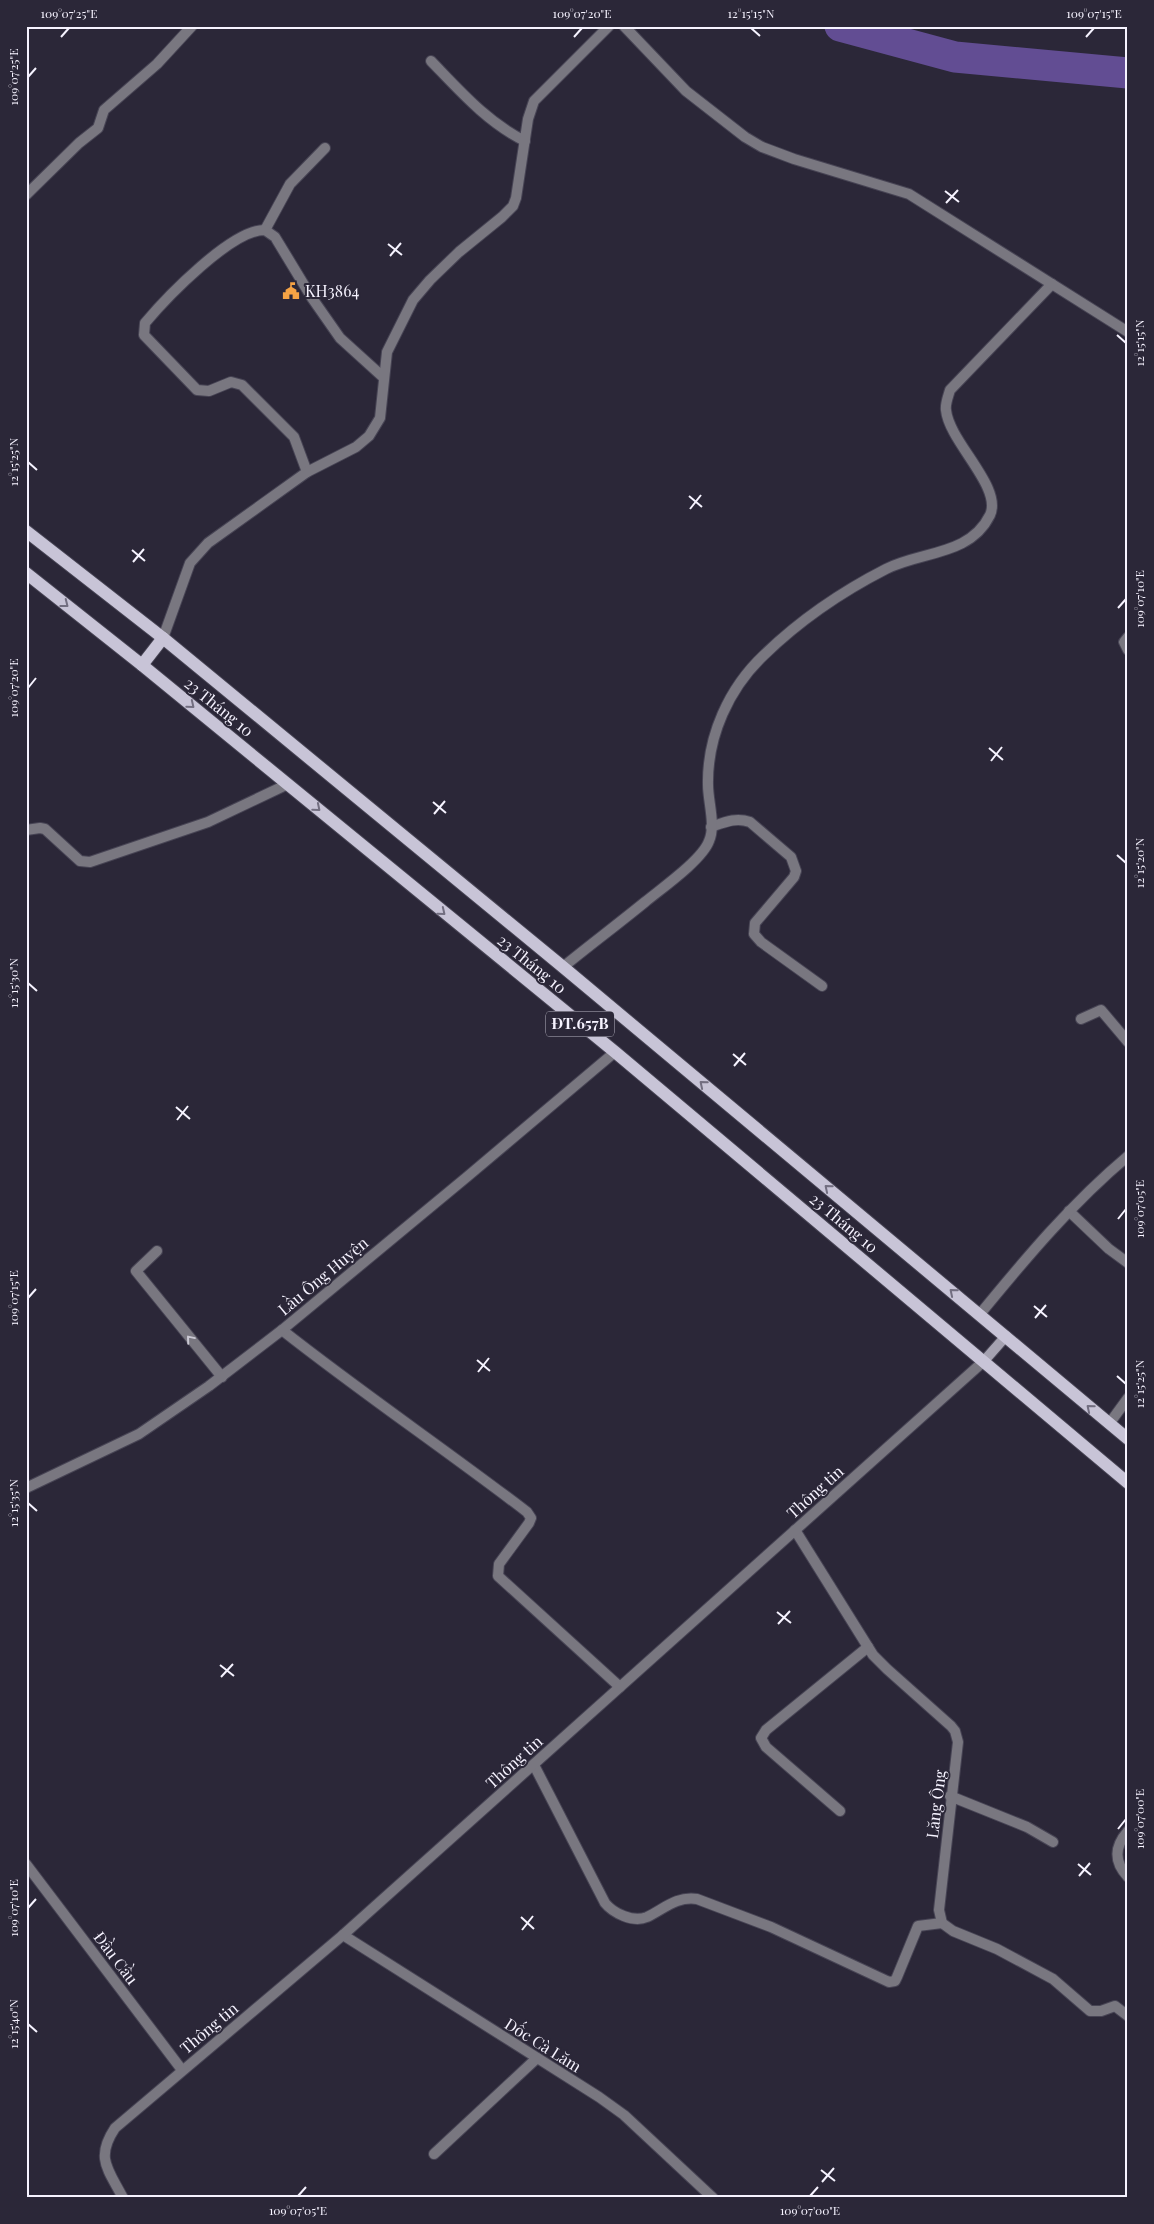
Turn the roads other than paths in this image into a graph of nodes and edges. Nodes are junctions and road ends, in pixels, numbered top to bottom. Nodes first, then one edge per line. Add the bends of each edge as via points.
1 (192, 26) edge
2 (609, 26) edge
3 (624, 26) edge
4 (431, 61) dead end
5 (525, 141) junction
6 (325, 148) dead end
7 (26, 195) edge
8 (266, 230) junction
9 (1052, 284) junction
10 (1128, 332) edge
11 (383, 377) junction
12 (307, 472) junction
13 (26, 530) edge
14 (26, 573) edge
15 (1128, 637) edge
16 (163, 638) junction
17 (1128, 650) edge
18 (142, 665) junction
19 (288, 784) junction
20 (712, 827) junction
21 (26, 830) edge
22 (563, 967) junction
23 (822, 986) dead end
24 (1081, 1019) dead end
25 (1128, 1042) edge
26 (614, 1052) junction
27 (1128, 1156) edge
28 (1069, 1211) junction
29 (157, 1252) dead end
30 (1128, 1262) edge
31 (980, 1314) junction
32 (282, 1330) junction
33 (1006, 1336) junction
34 (984, 1361) junction
35 (222, 1377) junction
36 (1128, 1398) edge
37 (1109, 1424) junction
38 (1128, 1439) edge
39 (1128, 1483) edge
40 (26, 1488) edge
41 (795, 1530) junction
42 (868, 1647) junction
43 (620, 1687) junction
44 (534, 1765) junction
45 (950, 1796) junction
46 (840, 1811) dead end
47 (1128, 1831) edge
48 (1053, 1842) dead end
49 (26, 1864) edge
50 (1127, 1877) edge
51 (942, 1922) junction
52 (343, 1935) junction
53 (1128, 2016) edge
54 (536, 2058) junction
55 (182, 2070) junction
56 (434, 2154) dead end
57 (123, 2198) edge
58 (713, 2198) edge

1 - 7 street via 157,64 104,110 98,128
2 - 5 street via 534,101
3 - 9 street via 686,92 745,137 794,159 909,194
4 - 5 street via 503,130
5 - 11 street via 513,206 420,290 392,339
6 - 8 street via 290,184
8 - 11 street via 275,237 340,338
8 - 12 street via 255,231 216,253 154,312 143,329 155,347 197,390 209,392 231,382 242,385 294,437
9 - 10 street
9 - 20 street via 950,390 946,408 948,424 991,496 991,512 984,525 953,548 901,562 860,583 792,631 754,665 728,700 714,741 708,784
11 - 12 street via 382,408 374,429 356,447
12 - 16 street via 197,552
13 - 16 main road, 23 Tháng 10 / ĐT.657B
14 -> 18 main road, 23 Tháng 10 / ĐT.657B
15 - 17 street via 1124,642
16 - 18 main road
16 - 22 main road, 23 Tháng 10 / ĐT.657B
18 -> 19 main road, 23 Tháng 10 / ĐT.657B
19 - 21 street via 208,822 90,862 80,861 45,829
19 -> 26 main road, 23 Tháng 10 / ĐT.657B
20 - 22 street via 709,842 698,856
20 - 23 street via 732,819 750,822 791,857 796,866 794,876 755,923 754,934
31 -> 22 main road, 23 Tháng 10 / ĐT.657B
24 - 25 street via 1101,1010
26 - 32 street, Lầu Ông Huyện
26 - 34 main road, 23 Tháng 10 / ĐT.657B
27 - 28 street
28 - 30 street via 1109,1249
28 - 31 street
35 -> 29 street via 136,1271
31 - 33 main road, 23 Tháng 10 / ĐT.657B
32 - 35 street, Lầu Ông Huyện
32 - 43 street via 527,1512 531,1518 529,1523 499,1564 498,1576
33 - 34 main road
37 -> 33 main road, 23 Tháng 10 / ĐT.657B
34 - 39 main road, 23 Tháng 10 / ĐT.657B
34 - 41 street, Thông tin
35 - 40 street, Lầu Ông Huyện via 139,1434
36 - 37 street
37 - 38 main road, 23 Tháng 10 / ĐT.657B
41 - 42 street, Lăng Ông
41 - 43 street, Thông tin
42 - 45 street, Lăng Ông via 887,1669 955,1731 958,1742
42 - 46 street via 760,1738 766,1747
43 - 44 street, Thông tin
44 - 51 street via 605,1903 619,1915 641,1919 676,1900 697,1899 771,1926 889,1982 895,1981 918,1926
44 - 52 street, Thông tin
45 - 48 street via 1027,1827
45 - 51 street, Lăng Ông via 939,1910
47 - 50 street via 1116,1853 1117,1862
49 - 55 street, Đầu Cầu
51 - 53 street via 953,1931 997,1949 1053,1979 1090,2011 1101,2012 1115,2006
52 - 54 street, Dốc Cà Lăm
52 - 55 street, Thông tin
54 - 56 street
54 - 58 street, Dốc Cà Lăm via 624,2115
55 - 57 street, Thông tin via 115,2128 107,2141 104,2152 106,2166

